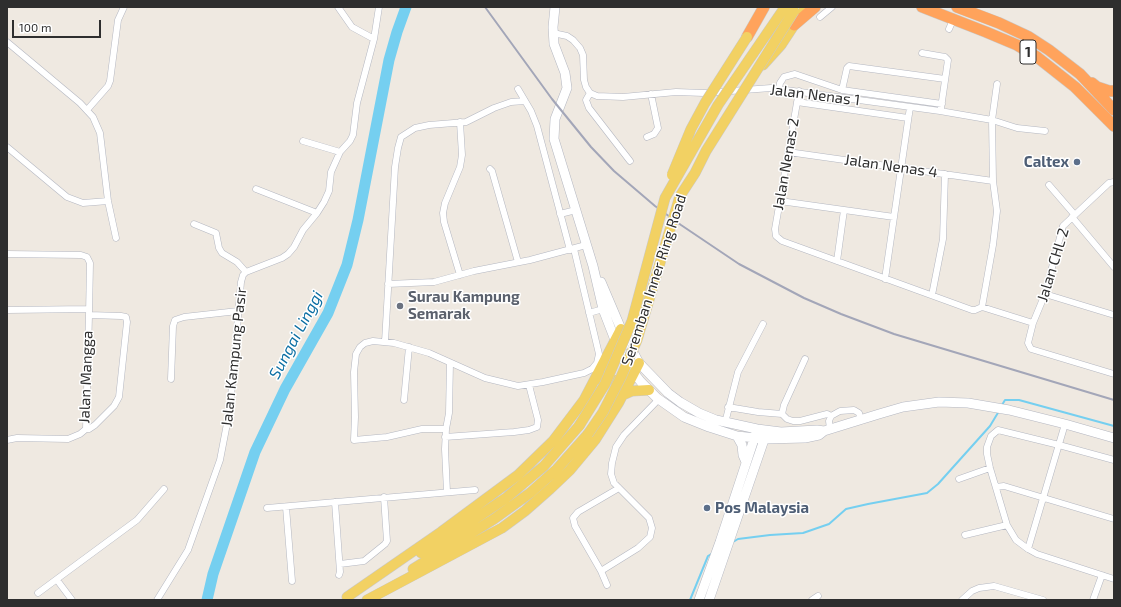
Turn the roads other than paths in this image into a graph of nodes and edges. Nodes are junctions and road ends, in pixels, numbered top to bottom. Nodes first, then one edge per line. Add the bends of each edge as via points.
1 (124, 7) edge
2 (338, 7) edge
3 (379, 7) edge
4 (555, 7) edge
5 (764, 7) edge
6 (770, 7) edge
7 (806, 7) edge
8 (832, 7) edge
9 (922, 7) edge
10 (957, 7) edge
11 (792, 8) edge
12 (818, 12) edge
13 (794, 25) junction
14 (553, 33) junction
15 (747, 37) junction
16 (374, 38) junction
17 (7, 42) edge
18 (922, 54) dead end
19 (756, 72) junction
20 (1080, 74) junction
21 (945, 79) junction
22 (997, 84) dead end
23 (832, 86) junction
24 (518, 89) dead end
25 (779, 89) junction
26 (842, 90) junction
27 (799, 91) junction
28 (1114, 91) edge
29 (590, 93) junction
30 (651, 94) junction
31 (830, 95) junction
32 (525, 101) junction
33 (797, 102) junction
34 (942, 104) junction
35 (910, 107) junction
36 (1113, 107) edge
37 (87, 110) junction
38 (940, 111) junction
39 (908, 118) junction
40 (992, 120) junction
41 (460, 122) junction
42 (1114, 126) edge
43 (1045, 131) dead end
44 (647, 137) dead end
45 (303, 142) dead end
46 (7, 147) edge
47 (340, 152) junction
48 (788, 152) junction
49 (630, 161) dead end
50 (901, 168) junction
51 (490, 169) dead end
52 (945, 174) junction
53 (993, 180) junction
54 (1113, 182) edge
55 (1049, 185) dead end
56 (256, 189) dead end
57 (665, 198) junction
58 (108, 201) junction
59 (780, 201) junction
60 (576, 210) junction
61 (844, 210) junction
62 (317, 213) junction
63 (560, 214) junction
64 (1073, 215) junction
65 (894, 217) junction
66 (194, 224) dead end
67 (116, 238) dead end
68 (586, 245) junction
69 (572, 249) junction
70 (7, 254) edge
71 (518, 262) junction
72 (837, 262) junction
73 (593, 266) junction
74 (1114, 267) edge
75 (246, 272) junction
76 (460, 275) junction
77 (885, 279) junction
78 (388, 284) junction
79 (1044, 294) junction
80 (932, 295) junction
81 (982, 307) junction
82 (603, 309) junction
83 (7, 310) edge
84 (238, 311) junction
85 (89, 312) junction
86 (589, 313) junction
87 (1114, 315) edge
88 (1033, 323) junction
89 (763, 324) dead end
90 (621, 329) junction
91 (615, 339) junction
92 (385, 342) junction
93 (409, 347) junction
94 (805, 359) dead end
95 (450, 363) junction
96 (639, 363) junction
97 (634, 374) junction
98 (1114, 374) edge
99 (170, 379) dead end
100 (528, 386) junction
101 (591, 386) junction
102 (649, 390) junction
103 (623, 395) junction
104 (659, 399) junction
105 (404, 400) dead end
106 (728, 407) junction
107 (782, 414) junction
108 (831, 416) junction
109 (861, 420) junction
110 (725, 423) junction
111 (1065, 424) junction
112 (86, 428) junction
113 (446, 429) junction
114 (827, 430) junction
115 (756, 434) junction
116 (766, 435) junction
117 (737, 436) junction
118 (446, 437) junction
119 (1114, 438) edge
120 (7, 440) edge
121 (1059, 444) junction
122 (1114, 460) edge
123 (746, 462) junction
124 (990, 468) junction
125 (959, 479) dead end
126 (996, 486) junction
127 (619, 488) junction
128 (164, 489) dead end
129 (475, 490) dead end
130 (447, 492) junction
131 (384, 497) junction
132 (1043, 498) junction
133 (335, 502) junction
134 (286, 507) junction
135 (267, 508) dead end
136 (1114, 519) edge
137 (1007, 525) junction
138 (964, 535) dead end
139 (724, 543) junction
140 (1028, 549) junction
141 (720, 554) junction
142 (340, 564) junction
143 (601, 571) junction
144 (339, 575) dead end
145 (1102, 575) junction
146 (1114, 578) edge
147 (56, 580) junction
148 (292, 581) dead end
149 (607, 585) dead end
150 (38, 593) dead end
151 (818, 596) dead end
152 (345, 598) edge
153 (72, 600) edge
154 (157, 600) edge
155 (364, 600) edge
156 (367, 600) edge
157 (699, 600) edge
158 (709, 600) edge
159 (812, 600) edge
160 (962, 600) edge
161 (1043, 600) edge
162 (1093, 600) edge

1 - 37 street via 118,20 110,81
2 - 16 street via 352,27
3 - 16 street, Jalan Kampung Pasir
4 - 14 main road
5 - 15 highway
6 - 15 main road
7 - 13 main road
8 - 12 street
9 - 42 highway, 1 via 951,24 986,32 1037,57 1075,87
10 - 20 highway, 1 via 1029,37
11 - 19 main road, Seremban Inner Ring Road, bridge
11 - 57 main road, Seremban Inner Ring Road, bridge via 718,105
12 - 13 highway
13 - 19 main road, bridge via 781,45
14 - 29 street via 567,36 580,48 584,80
14 - 60 main road via 554,44 565,72 567,88 555,119 554,139
15 - 57 main road, bridge via 691,129
16 - 47 street, Jalan Kampung Pasir via 356,103 353,135
17 - 37 street
18 - 21 street via 945,57 948,60
19 - 155 main road, Seremban Inner Ring Road, bridge via 680,196 637,340 603,412 588,434 557,469 530,493 494,519
20 - 28 highway via 1097,87
20 - 36 highway, 1
21 - 26 street via 849,66 846,68
21 - 34 street
22 - 40 street
23 - 25 street via 795,74 784,77
23 - 26 street
23 - 31 street
24 - 32 street
25 - 27 street, Jalan Nenas 1
25 - 30 street, Jalan Nenas 1
26 - 34 street
27 - 31 street, Jalan Nenas 1
27 - 33 street, Jalan Nenas 2
29 - 30 street, Jalan Nenas 1 via 605,97
29 - 49 street via 586,100 589,108
30 - 44 street via 658,128 654,134
31 - 35 street, Jalan Nenas 1
32 - 41 street via 511,102 466,122
32 - 63 street via 537,126
33 - 39 street
33 - 48 street, Jalan Nenas 2
34 - 38 street
35 - 38 street, Jalan Nenas 1
35 - 39 street
37 - 58 street via 100,134
38 - 40 street, Jalan Nenas 1
39 - 50 street
40 - 43 street, Jalan Nenas 1 via 1017,128
40 - 53 street
41 - 76 street via 460,167 443,212
41 - 78 street via 415,128 401,137 395,167
45 - 47 street
46 - 58 street via 67,198 89,204
47 - 62 street, Jalan Kampung Pasir via 331,172 330,191
48 - 50 street, Jalan Nenas 4
48 - 59 street, Jalan Nenas 2
50 - 52 street, Jalan Nenas 4
50 - 65 street
51 - 71 street
52 - 53 street, Jalan Nenas 4
52 - 80 street via 943,240
53 - 81 street via 997,210
54 - 64 street, Jalan CHL 2
55 - 64 street
56 - 62 street
57 - 152 main road, Seremban Inner Ring Road, bridge via 632,322 605,384 579,426 544,466 506,498 451,535
58 - 67 street
59 - 61 street
59 - 72 street, Jalan Nenas 2 via 776,236 782,241
60 - 63 street
60 - 68 main road
61 - 65 street
61 - 72 street
62 - 75 street, Jalan Kampung Pasir via 288,254
63 - 69 street
64 - 74 street
64 - 79 street, Jalan CHL 2 via 1063,226
65 - 77 street
66 - 75 street via 216,233 222,253 237,262
68 - 69 street
68 - 73 main road
69 - 71 street
69 - 86 street
70 - 85 street via 87,257 90,262
71 - 76 street
72 - 77 street
73 - 82 main road
73 - 90 main road
75 - 84 street, Jalan Kampung Pasir via 240,282
76 - 78 street via 434,282
77 - 80 street
78 - 92 street
79 - 87 street
79 - 88 street, Jalan CHL 2
80 - 81 street via 972,310
81 - 88 street
82 - 86 street
82 - 91 main road
83 - 85 street, Jalan Mangga
84 - 99 street via 175,320
84 - 154 street, Jalan Kampung Pasir via 230,408 220,460 188,550
85 - 112 street, Jalan Mangga
85 - 112 street via 121,316 126,318 127,322 119,397 114,406 95,425
86 - 100 street via 599,354 592,369
88 - 98 street, Jalan CHL 2 via 1028,343 1031,349
89 - 106 street via 738,372
90 - 91 main road
90 - 96 main road
91 - 97 main road via 622,358
91 - 101 main road
92 - 93 street
92 - 113 street via 365,343 356,354 354,440 386,438 422,429
93 - 95 street
93 - 105 street
94 - 107 street
95 - 100 street via 485,378
95 - 113 street via 449,413
96 - 97 main road
96 - 110 main road via 680,402
97 - 102 main road
97 - 103 main road
100 - 118 street via 538,420 537,427 514,432
101 - 103 main road via 605,378 614,380 621,386
101 - 152 main road via 584,400 553,442 518,475
102 - 103 main road via 632,391
102 - 104 main road
103 - 156 main road via 595,440 570,470 525,511 502,528
104 - 117 main road via 684,417
104 - 127 street via 624,435 616,447 611,474
106 - 107 street
106 - 110 street
107 - 108 street via 793,421 827,414
108 - 109 street via 840,411 854,410 859,413
108 - 114 street
109 - 111 main road via 903,407 939,402 990,406
109 - 114 main road
110 - 115 main road
111 - 119 main road
111 - 121 street
112 - 120 street, Jalan Mangga via 68,439
113 - 118 street
114 - 116 main road via 805,438
115 - 116 main road
115 - 117 main road
115 - 123 main road
116 - 139 main road
117 - 123 main road
118 - 130 street
121 - 122 street
121 - 124 street via 998,430 989,440 987,454
121 - 132 street
123 - 139 main road
124 - 125 street
124 - 126 street
126 - 132 street
126 - 137 street
127 - 143 street via 578,512 574,518 575,526
127 - 143 street via 649,518 652,528 650,537 638,548
128 - 147 street via 137,520
129 - 130 street
130 - 131 street
131 - 133 street
131 - 142 street via 387,541 364,561
132 - 136 street
132 - 140 street
133 - 134 street
133 - 142 street
134 - 135 street
134 - 148 street
137 - 138 street
137 - 140 street via 1016,540
139 - 141 main road
140 - 145 street
141 - 157 main road
141 - 158 main road
142 - 144 street
143 - 149 street
145 - 146 street
145 - 162 street
147 - 150 street
147 - 153 street
151 - 159 street
160 - 161 street via 972,591 994,586

